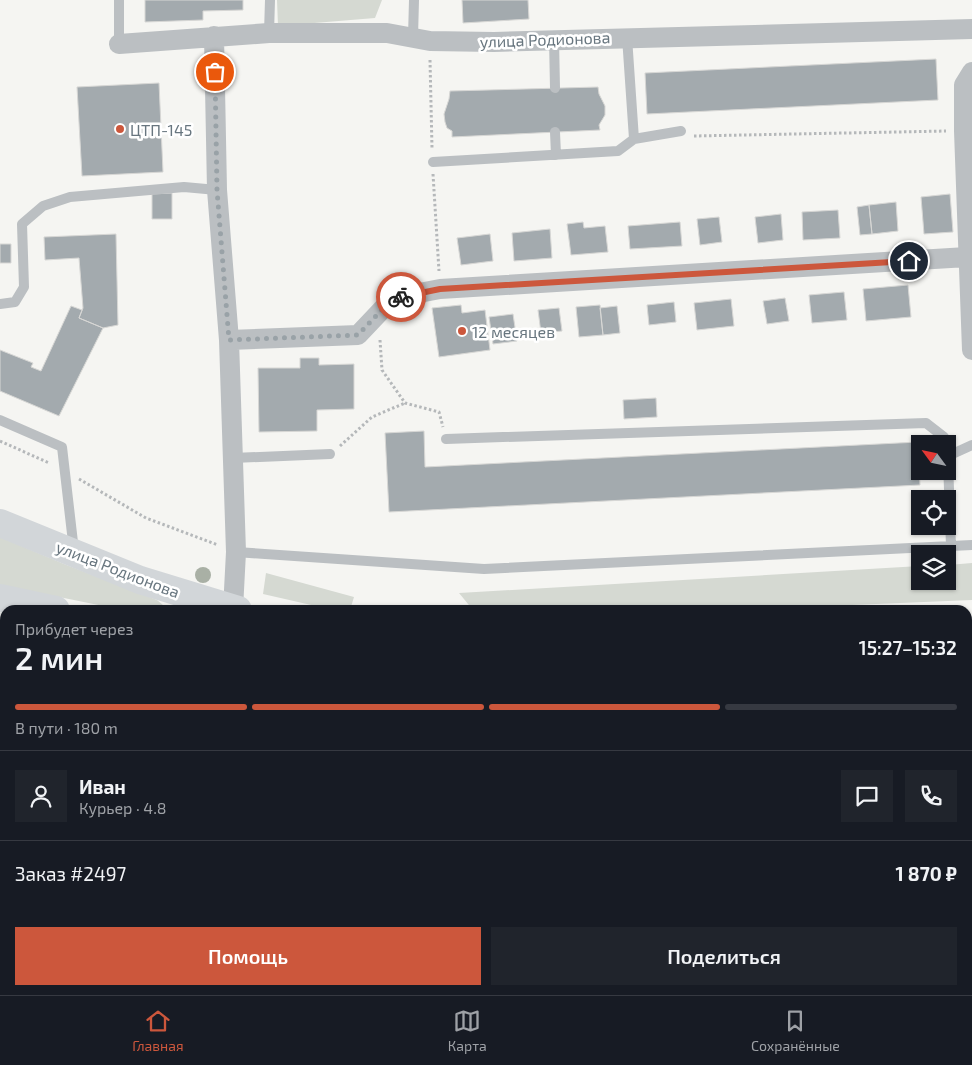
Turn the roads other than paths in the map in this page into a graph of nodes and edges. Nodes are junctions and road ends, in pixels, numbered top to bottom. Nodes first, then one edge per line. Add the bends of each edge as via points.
1 (119, 0) edge
2 (270, 0) edge
3 (414, 0) edge
4 (972, 29) edge
5 (269, 33) junction
6 (214, 36) junction
7 (413, 37) junction
8 (627, 37) junction
9 (554, 40) junction
10 (120, 44) joint
11 (972, 72) edge
12 (555, 88) dead end
13 (681, 131) road end
14 (555, 132) dead end
15 (634, 139) junction
16 (556, 155) junction
17 (433, 162) dead end
18 (217, 190) junction
19 (967, 257) junction
20 (0, 304) edge
21 (229, 340) junction
22 (972, 350) edge
23 (0, 420) edge
24 (941, 435) edge
25 (446, 440) road end
26 (972, 445) edge
27 (956, 452) edge
28 (330, 454) road end
29 (232, 458) junction
30 (949, 480) edge
31 (0, 523) edge
32 (951, 545) edge
33 (972, 545) edge
34 (956, 546) edge
35 (911, 548) edge
36 (236, 552) junction
37 (75, 554) junction
38 (0, 598) edge
39 (33, 605) edge
40 (222, 605) edge
41 (235, 605) edge

1 - 10 lane
2 - 5 lane
3 - 7 lane
4 - 8 street, улица Родионова
5 - 6 street, улица Родионова
5 - 7 street, улица Родионова via 387,32
6 - 10 street, улица Родионова
6 - 18 street
7 - 9 street, улица Родионова via 430,41
8 - 9 street, улица Родионова
8 - 15 lane
9 - 12 lane
11 - 19 street via 964,85
13 - 15 lane
14 - 16 lane
15 - 16 lane via 618,151
16 - 17 lane
18 - 20 lane via 184,187 70,197 43,206 22,224 24,287 15,302
18 - 21 street
19 - 21 street via 440,289 393,298 358,335
19 - 22 street
21 - 29 street
23 - 37 lane via 62,447
24 - 25 lane via 926,423
26 - 27 lane
28 - 29 lane
29 - 36 street
30 - 32 lane
31 - 37 main road, улица Родионова
33 - 34 lane
35 - 36 lane via 484,569
36 - 41 street
37 - 40 main road, улица Родионова via 140,580
38 - 39 main road

